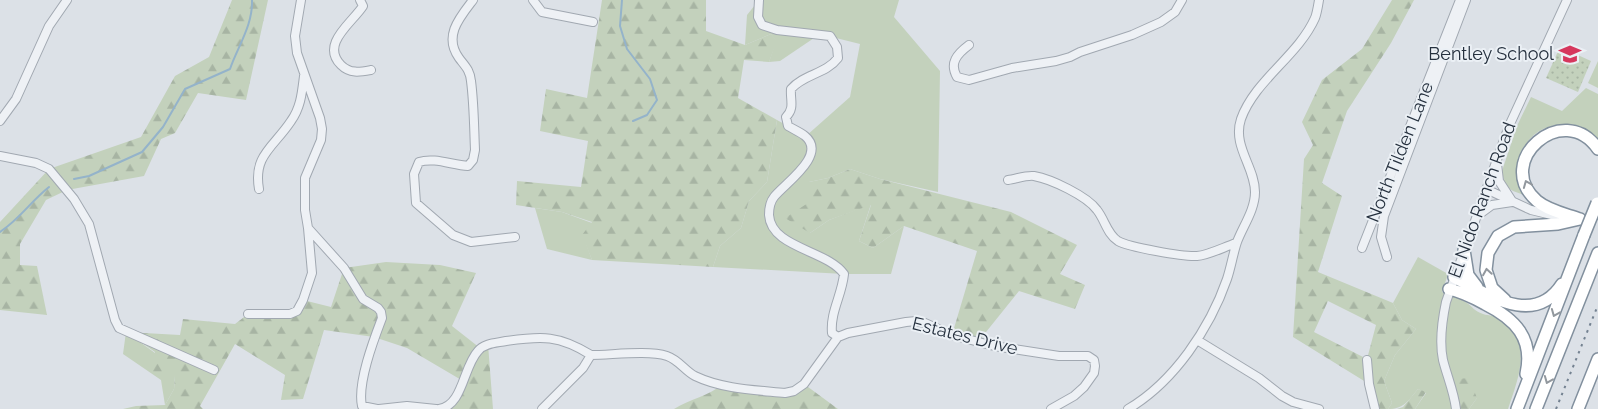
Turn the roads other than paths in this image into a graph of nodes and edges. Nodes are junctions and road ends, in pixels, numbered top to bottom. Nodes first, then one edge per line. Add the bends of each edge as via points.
1 (66, 0) edge
2 (301, 0) edge
3 (360, 0) edge
4 (473, 0) edge
5 (533, 0) edge
6 (760, 0) edge
7 (1182, 0) edge
8 (1319, 0) edge
9 (1460, 0) edge
10 (1466, 0) edge
11 (1567, 0) edge
12 (593, 22) dead end
13 (969, 45) dead end
14 (371, 70) dead end
15 (304, 74) junction
16 (0, 121) edge
17 (1598, 149) edge
18 (0, 156) edge
19 (1497, 160) junction
20 (1008, 180) dead end
21 (259, 189) dead end
22 (1486, 190) junction
23 (1598, 201) edge
24 (1514, 202) junction
25 (1476, 218) junction
26 (1580, 219) junction
27 (308, 228) junction
28 (1584, 235) junction
29 (515, 237) dead end
30 (1236, 243) junction
31 (1362, 248) dead end
32 (1464, 250) junction
33 (1598, 253) edge
34 (1387, 257) dead end
35 (1454, 277) junction
36 (1450, 289) junction
37 (1484, 293) junction
38 (1518, 305) junction
39 (248, 314) dead end
40 (838, 337) junction
41 (1197, 340) junction
42 (591, 355) junction
43 (1367, 360) dead end
44 (1598, 360) edge
45 (214, 370) dead end
46 (1522, 396) junction
47 (378, 409) edge
48 (438, 409) edge
49 (542, 409) edge
50 (1051, 409) edge
51 (1128, 409) edge
52 (1319, 409) edge
53 (1375, 409) edge
54 (1456, 409) edge
55 (1517, 409) edge
56 (1536, 409) edge
57 (1578, 409) edge

1 - 16 street via 49,26 16,99
2 - 15 street via 295,36
3 - 14 street via 363,6 334,42 336,60 346,70
4 - 29 street via 453,31 458,57 468,68 471,80 474,160 468,166 428,159 419,162 414,174 416,203 453,235 471,242
5 - 12 street via 542,12
6 - 40 street via 758,17 762,25 777,30 830,36 837,47 838,58 833,65 796,83 791,89 791,112 786,117 788,126 806,136 811,146 809,158 798,174 774,196 769,215 771,226 779,236 840,268 844,274 831,321 832,333
7 - 13 street via 1175,12 1161,22 1132,35 1063,59 969,80 957,77 953,70 958,55
8 - 30 street via 1306,34 1262,85 1241,120 1240,140 1255,197
9 - 31 street, North Tilden Lane
10 - 34 street via 1384,216 1381,237
11 - 19 street, El Nido Ranch Road via 1519,103
15 - 21 street via 296,113 260,160
15 - 27 street via 322,129 321,140 305,178
26 -> 17 highway via 1537,201 1527,188 1523,167 1531,147 1553,132 1580,134
18 - 45 street via 49,169 74,199 89,224 119,328
19 - 22 street, El Nido Ranch Road
19 - 24 street via 1499,181
20 - 30 street via 1034,176 1084,198 1097,209 1107,229 1118,241 1134,246 1198,256
22 - 24 street
22 - 25 street, El Nido Ranch Road
23 - 28 highway, bridge
24 - 25 street via 1489,206
24 - 26 street via 1549,215
25 - 32 street, El Nido Ranch Road
38 -> 26 highway via 1498,295 1488,279 1486,260 1494,242 1503,232 1514,227
27 - 39 street via 312,274 297,311 290,314
27 - 47 street via 344,268 363,299 381,312 360,399 362,406
28 - 38 highway via 1556,293 1541,303
28 -> 46 highway
30 - 41 street via 1227,281
32 - 35 street, El Nido Ranch Road
32 - 37 highway via 1468,276
33 -> 56 highway
35 - 36 street, El Nido Ranch Road
35 - 37 highway
36 - 46 highway via 1499,311 1519,328 1528,356
36 - 54 street, El Nido Ranch Road via 1441,345
37 - 38 highway
40 - 42 street via 804,384 785,393 713,384 692,375 668,356
40 - 50 street, Estates Drive via 916,321 994,346 1059,356 1088,356 1094,360 1094,373 1084,387
41 - 51 street via 1162,383
41 - 52 street via 1260,378 1282,396
42 - 48 street via 565,341 542,337 488,344 477,351 454,402
42 - 49 street via 583,368
43 - 53 street
44 - 57 highway
46 - 55 highway
47 - 48 street via 408,406

